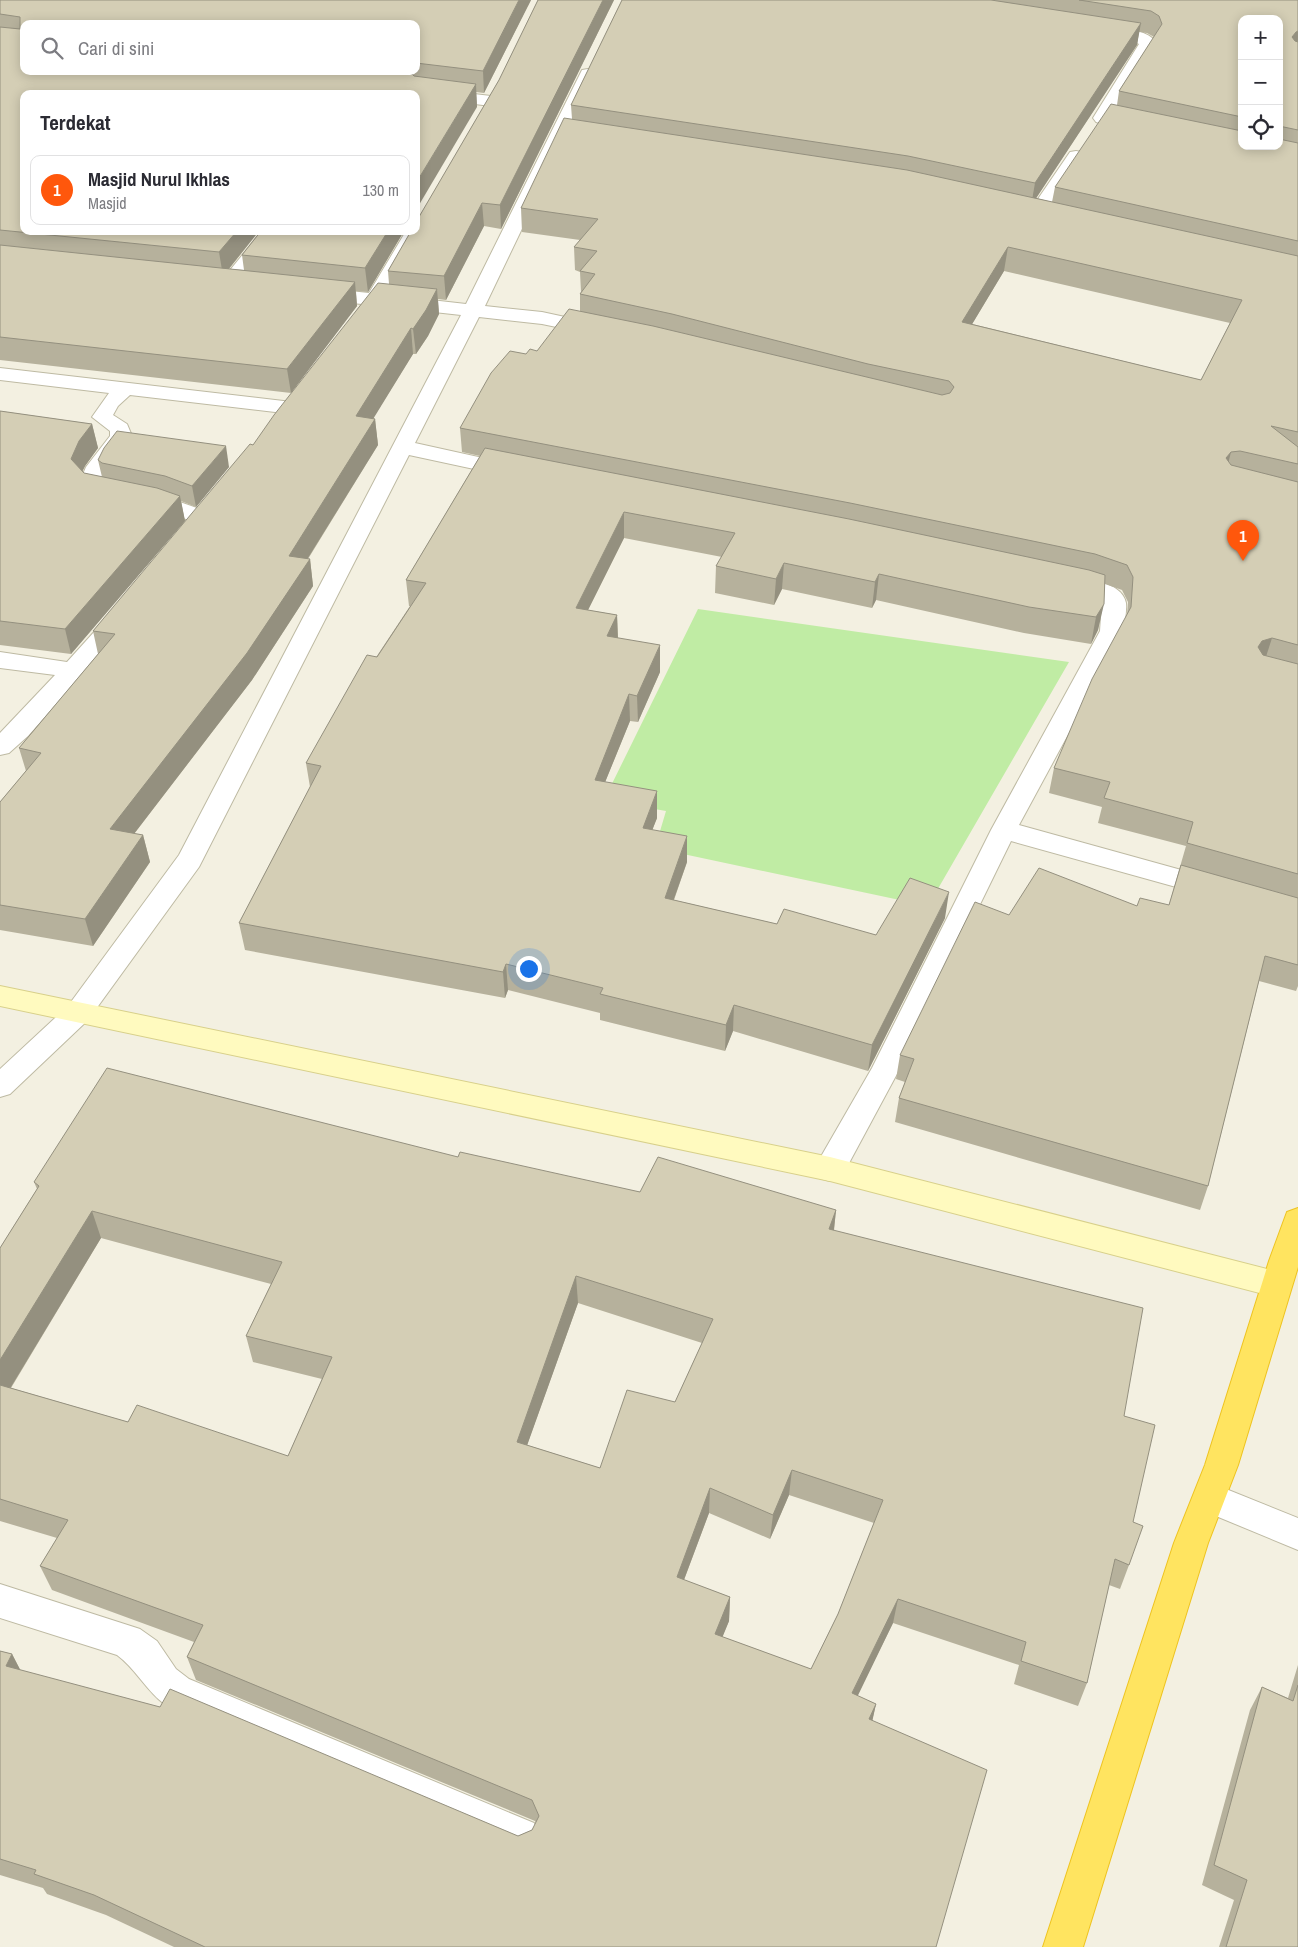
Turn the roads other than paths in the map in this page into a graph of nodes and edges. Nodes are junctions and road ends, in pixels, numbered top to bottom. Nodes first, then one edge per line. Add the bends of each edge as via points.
1 (1086, 28) edge
2 (598, 53) edge
3 (499, 84) edge
4 (423, 93) edge
5 (491, 101) junction
6 (481, 118) edge
7 (1102, 118) junction
8 (1148, 128) edge
9 (1018, 211) edge
10 (426, 212) edge
11 (1036, 215) junction
12 (1055, 219) edge
13 (420, 223) edge
14 (268, 235) edge
15 (413, 235) edge
16 (249, 286) edge
17 (297, 292) edge
18 (375, 300) junction
19 (473, 310) junction
20 (351, 331) edge
21 (616, 333) edge
22 (0, 374) edge
23 (125, 389) junction
24 (274, 430) edge
25 (403, 447) junction
26 (535, 476) edge
27 (203, 518) edge
28 (1051, 580) edge
29 (135, 599) edge
30 (0, 660) edge
31 (72, 670) junction
32 (0, 747) edge
33 (1004, 830) junction
34 (1232, 894) edge
35 (0, 996) edge
36 (78, 1013) junction
37 (0, 1086) edge
38 (830, 1169) junction
39 (1298, 1221) edge
40 (1275, 1284) junction
41 (1211, 1498) junction
42 (1298, 1534) edge
43 (0, 1600) edge
44 (521, 1836) edge
45 (1063, 1947) edge

1 - 7 street via 1132,35 1148,42
2 - 19 street via 569,135
3 - 5 street
4 - 5 street
5 - 6 street
7 - 8 street
7 - 11 street
9 - 11 street
10 - 13 street
11 - 12 street
14 - 16 street via 221,283
15 - 18 street
17 - 18 street
18 - 19 street
18 - 20 street
19 - 21 street via 542,318
19 - 25 street
22 - 23 street
23 - 24 street via 298,401
23 - 27 street via 110,403 102,417 120,428 121,436 97,467 90,484 100,491 169,506
25 - 26 street
25 - 36 street via 190,860
28 - 33 street via 1112,596 1112,631
29 - 31 street
30 - 31 street
31 - 32 street
33 - 34 street
33 - 38 street via 884,1072
35 - 36 main road
36 - 37 street
36 - 38 main road
38 - 40 main road
39 - 40 highway
40 - 41 highway
41 - 42 street
41 - 45 highway via 1191,1543
43 - 44 street via 127,1641 144,1653 163,1681 176,1691

